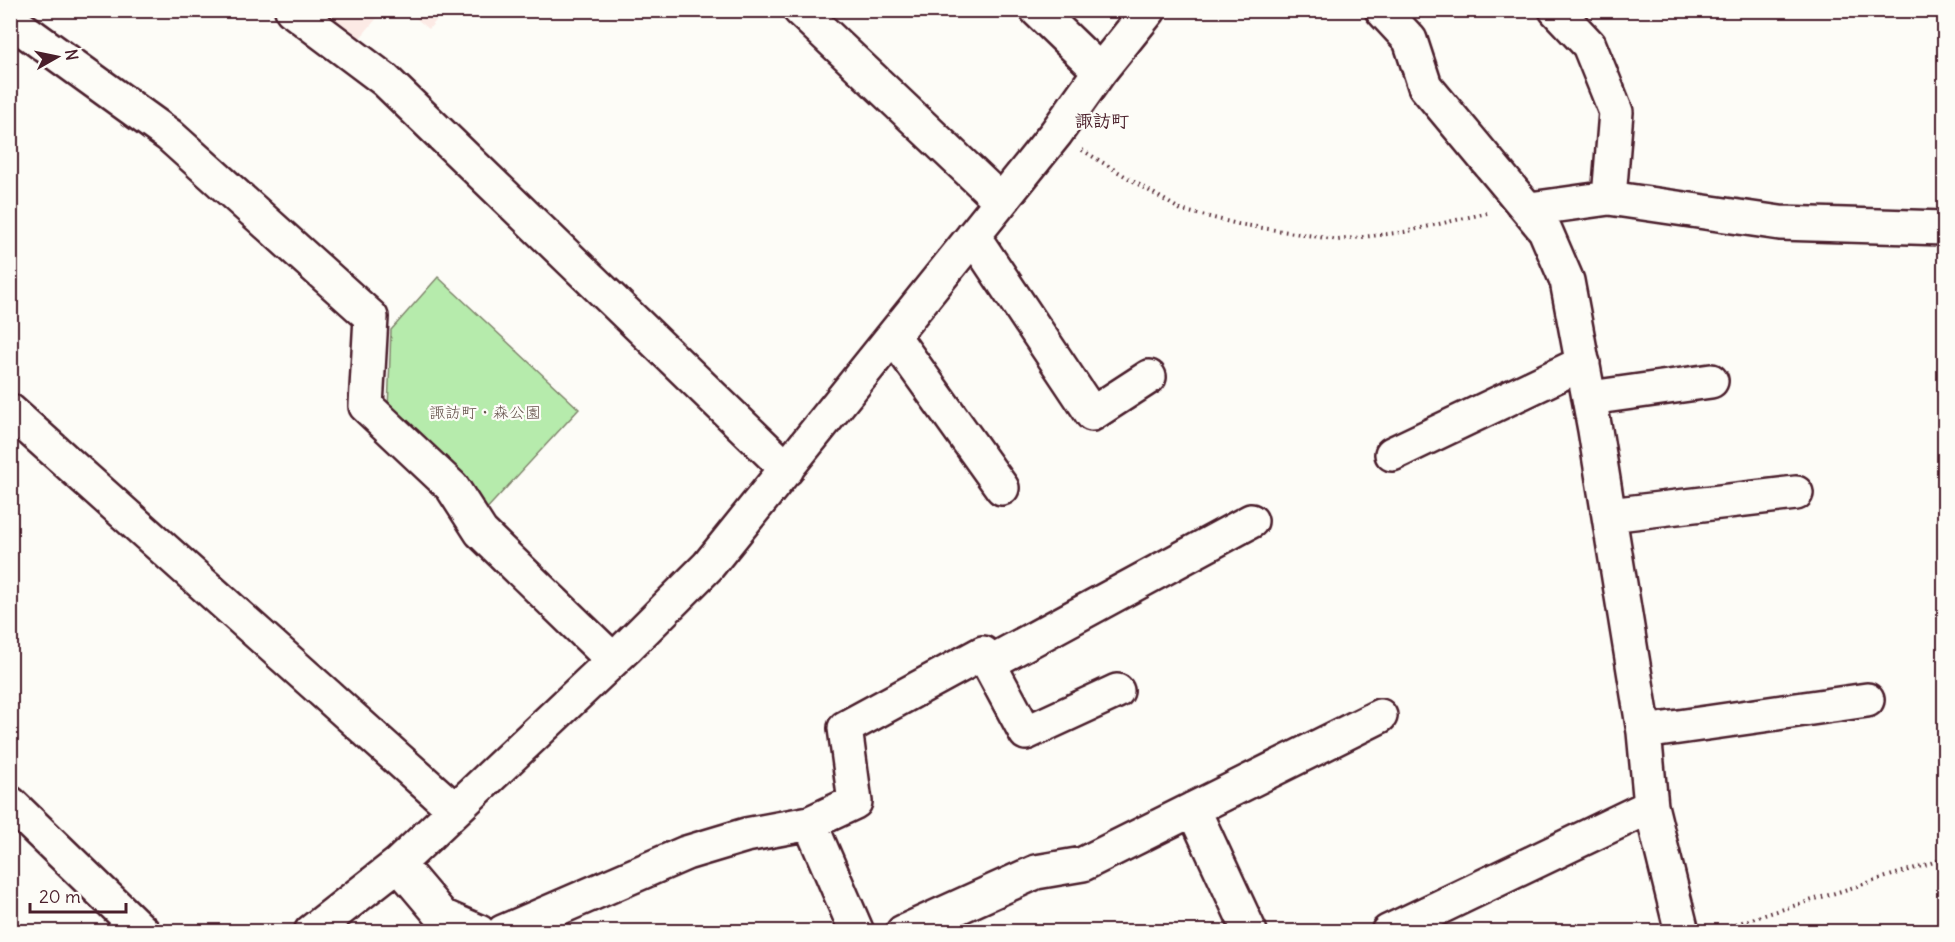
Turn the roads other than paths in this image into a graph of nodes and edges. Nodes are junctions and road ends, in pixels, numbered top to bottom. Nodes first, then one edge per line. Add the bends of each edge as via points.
1 (292, 10) edge
2 (800, 10) edge
3 (1037, 10) edge
4 (1149, 10) edge
5 (1382, 10) edge
6 (1556, 10) edge
7 (10, 20) edge
8 (1100, 71) junction
9 (1609, 198) junction
10 (1001, 201) junction
11 (1530, 209) junction
12 (1944, 228) edge
13 (973, 236) junction
14 (893, 336) junction
15 (1583, 363) junction
16 (1149, 377) dead end
17 (1711, 381) dead end
18 (1590, 398) junction
19 (10, 411) edge
20 (1392, 454) dead end
21 (787, 469) junction
22 (1002, 488) dead end
23 (1796, 493) dead end
24 (1609, 515) junction
25 (1251, 521) dead end
26 (613, 660) junction
27 (988, 663) junction
28 (1117, 691) dead end
29 (1867, 700) dead end
30 (1380, 716) dead end
31 (1644, 732) junction
32 (10, 802) edge
33 (1651, 806) junction
34 (1193, 809) junction
35 (455, 810) junction
36 (810, 823) junction
37 (398, 864) junction
38 (143, 932) edge
39 (311, 932) edge
40 (479, 932) edge
41 (503, 932) edge
42 (857, 932) edge
43 (903, 932) edge
44 (1250, 932) edge
45 (1388, 932) edge
46 (1682, 932) edge

1 - 21 street via 385,80
2 - 10 street
3 - 8 street
4 - 8 street
5 - 11 street via 1410,40 1425,86
6 - 9 street via 1589,45 1616,112
7 - 26 street via 169,135 371,316 366,406 452,487 481,532
8 - 10 street via 1056,134
9 - 11 street
9 - 12 street via 1780,223
10 - 13 street
11 - 15 street via 1545,230 1567,281
13 - 14 street
13 - 16 street via 1092,414
14 - 21 street
14 - 22 street
15 - 18 street
15 - 20 street
17 - 18 street
18 - 24 street
19 - 35 street
21 - 26 street via 708,566
23 - 24 street
24 - 31 street
25 - 27 street
26 - 35 street
27 - 28 street via 1026,733
27 - 36 street via 983,653 845,729 855,802
29 - 31 street
30 - 34 street
31 - 33 street
32 - 38 street
33 - 45 street
33 - 46 street
34 - 43 street via 1083,864 1036,872
34 - 44 street
35 - 37 street
36 - 41 street via 746,835 686,853
36 - 42 street
37 - 39 street
37 - 40 street via 442,916

